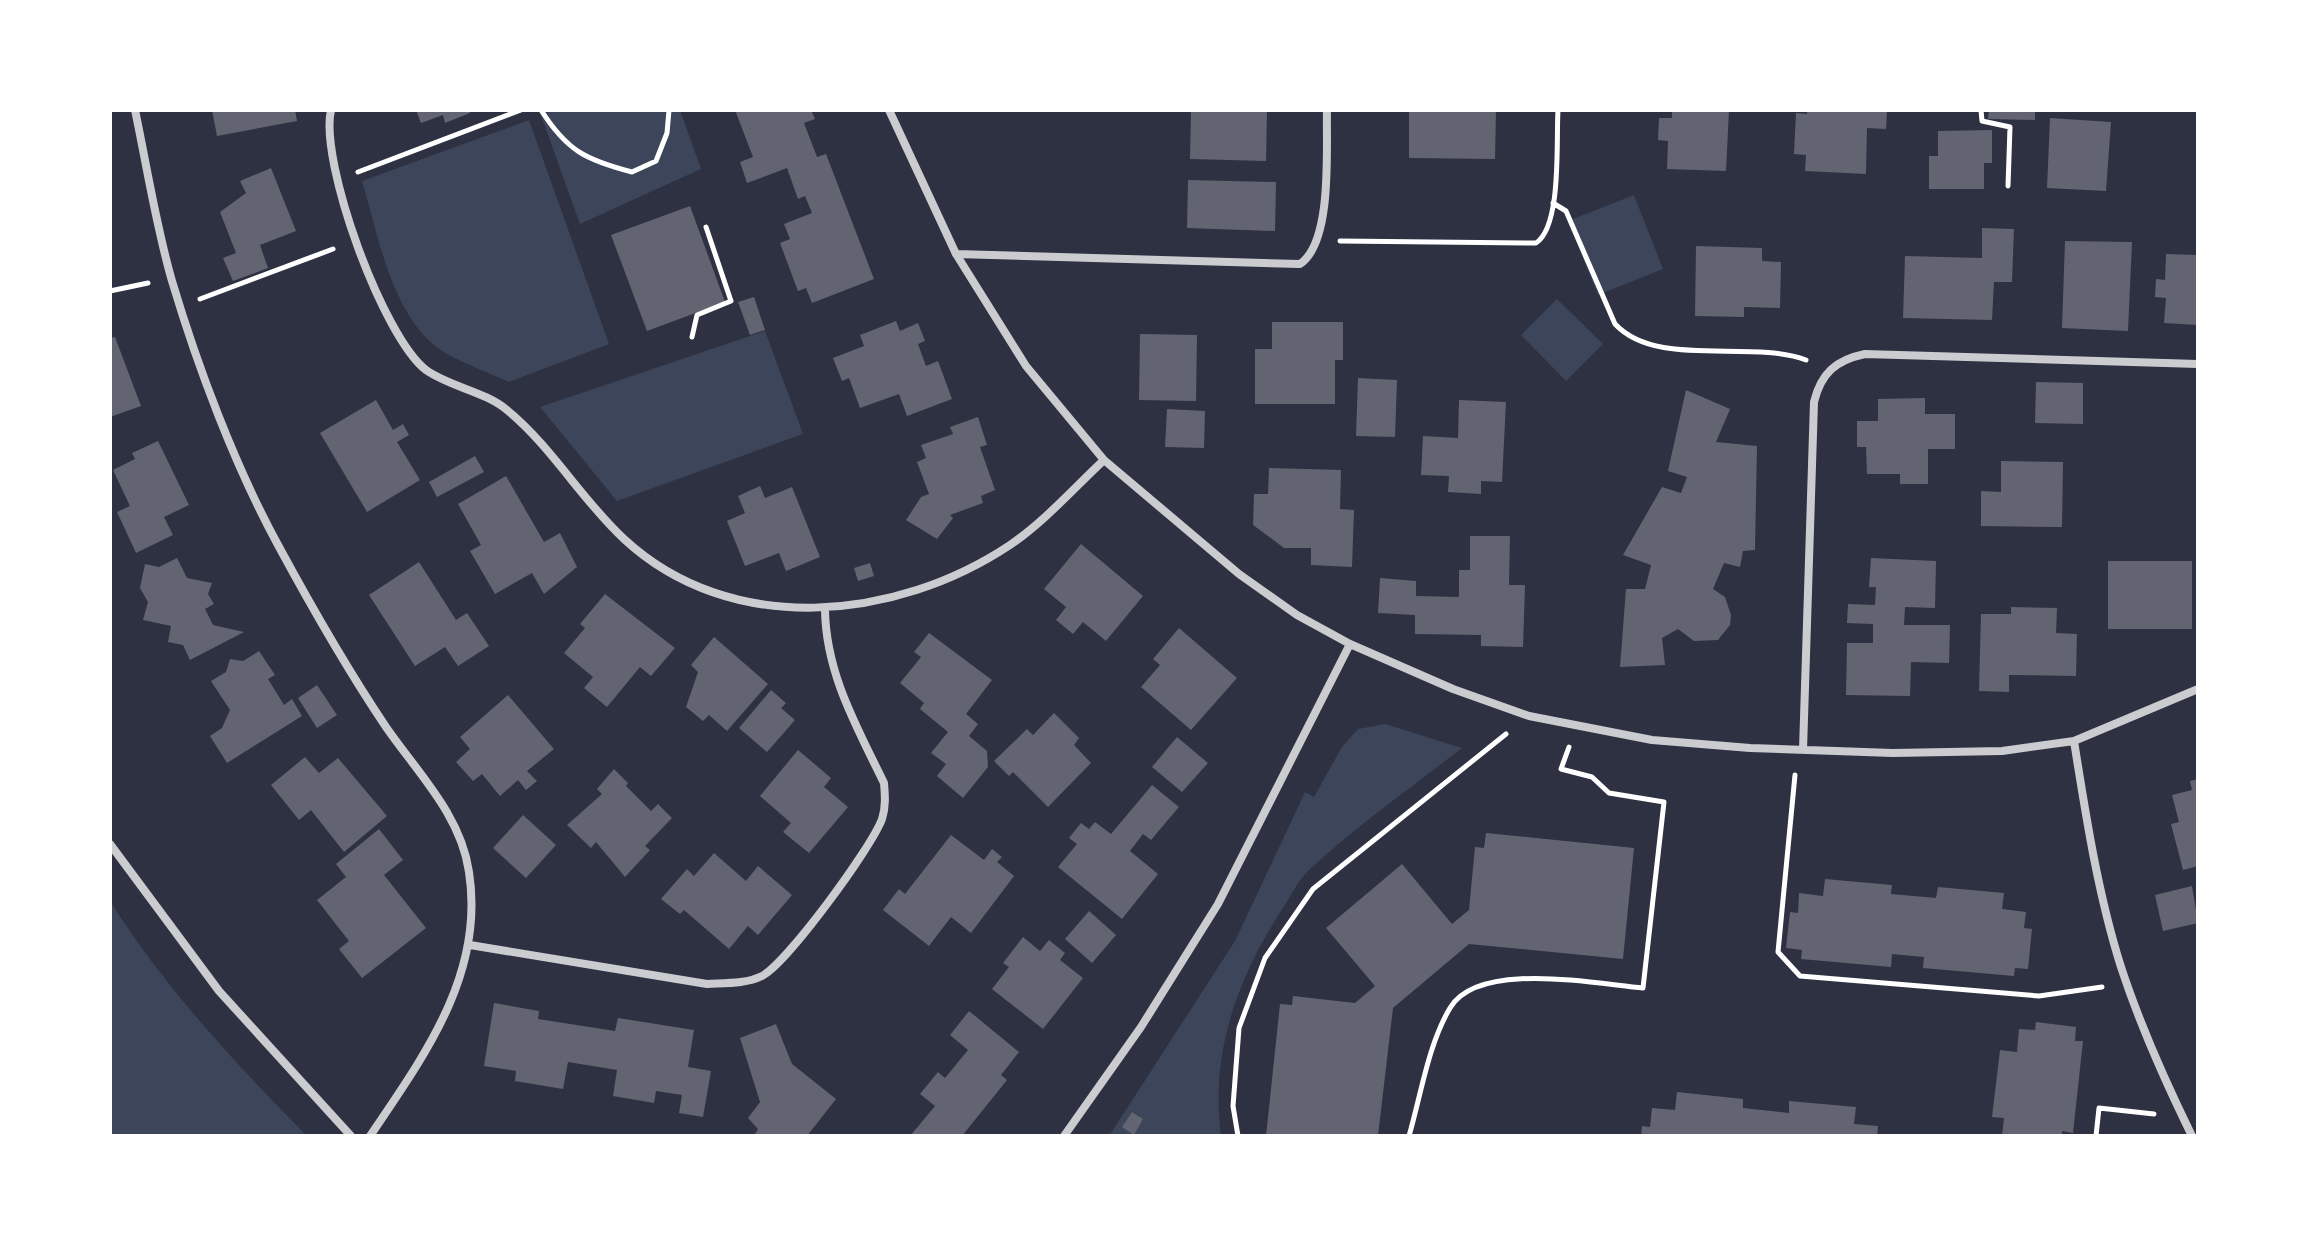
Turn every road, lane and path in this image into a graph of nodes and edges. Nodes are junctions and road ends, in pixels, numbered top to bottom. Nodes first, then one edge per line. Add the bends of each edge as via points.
1 (135, 110) edge
2 (331, 110) edge
3 (521, 110) edge
4 (541, 110) edge
5 (669, 110) edge
6 (889, 110) edge
7 (1327, 110) edge
8 (1558, 110) edge
9 (1981, 110) edge
10 (336, 180) junction
11 (2008, 186) dead end
12 (1553, 203) junction
13 (706, 227) dead end
14 (357, 240) junction
15 (1318, 241) junction
16 (956, 254) junction
17 (172, 279) junction
18 (110, 291) edge
19 (180, 307) junction
20 (692, 337) dead end
21 (2198, 364) edge
22 (1829, 370) junction
23 (1104, 460) junction
24 (825, 610) junction
25 (1350, 644) junction
26 (2198, 689) edge
27 (1529, 716) junction
28 (1576, 728) junction
29 (2074, 741) junction
30 (1800, 750) junction
31 (110, 844) edge
32 (470, 945) junction
33 (2127, 983) junction
34 (2182, 1117) junction
35 (351, 1136) edge
36 (370, 1136) edge
37 (1064, 1136) edge
38 (1238, 1136) edge
39 (1409, 1136) edge
40 (2096, 1136) edge
41 (2192, 1136) edge

1 - 17 street
2 - 10 street
3 - 10 path
4 - 5 path via 579,156 632,172 656,161
6 - 16 street
7 - 15 street
8 - 12 path
9 - 11 path via 1982,121 2010,127
10 - 14 street
12 - 15 path via 1549,229 1536,243
12 - 22 path via 1566,211 1615,324 1624,333 1666,348 1765,352
13 - 20 path via 731,301 697,315
14 - 19 path
14 - 24 street via 378,300 406,350 427,371 503,406 539,436 577,489 625,540 672,576 746,602
15 - 16 street via 1300,264
16 - 23 street via 1026,366
17 - 18 path
17 - 19 street
19 - 32 street via 225,428 277,543 460,839 469,871
21 - 22 street via 1865,354 1846,358
22 - 30 street via 1814,402
23 - 24 street via 1012,544 965,570 853,608
23 - 25 street via 1239,574
24 - 32 street via 834,672 884,783 885,801 867,846 781,961 761,976 707,984
25 - 27 street
25 - 37 street via 1218,904
26 - 29 street
27 - 28 street
27 - 38 path via 1313,889 1273,946 1239,1028 1233,1106
28 - 30 street via 1652,740
28 - 39 path via 1561,769 1592,777 1609,793 1664,802 1643,988 1507,977 1474,988 1451,1004 1438,1031
29 - 30 street via 2002,751
29 - 33 street via 2091,849
30 - 33 path via 1778,952 1800,976 2039,996
31 - 35 street via 219,991
32 - 36 street via 432,1043
33 - 34 street
34 - 40 path via 2099,1108
34 - 41 street

